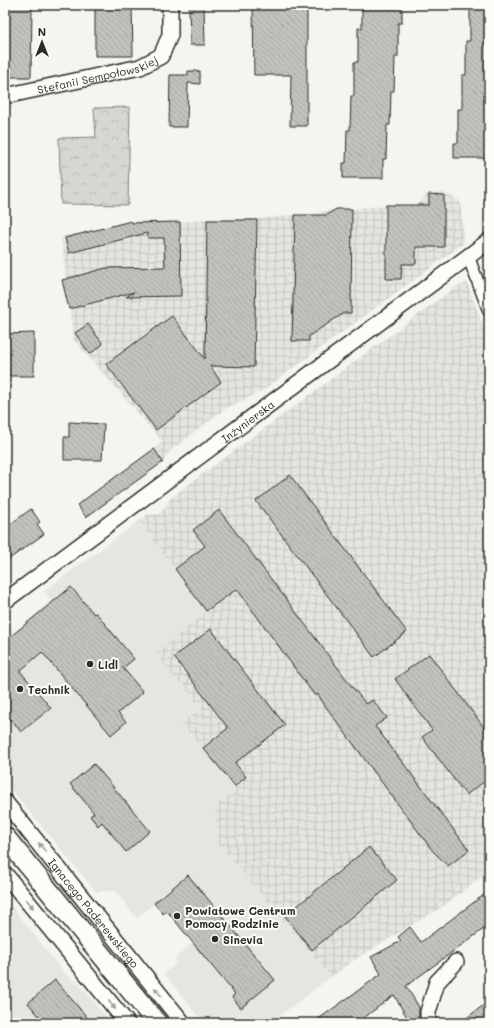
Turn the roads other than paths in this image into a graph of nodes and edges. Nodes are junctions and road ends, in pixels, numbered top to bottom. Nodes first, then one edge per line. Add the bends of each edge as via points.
1 (170, 5) edge
2 (5, 96) edge
3 (489, 241) edge
4 (468, 256) junction
5 (489, 311) edge
6 (5, 600) edge
7 (5, 802) edge
8 (5, 838) edge
9 (5, 874) edge
10 (456, 962) dead end
11 (127, 1023) edge
12 (157, 1023) edge
13 (182, 1023) edge
14 (428, 1023) edge

1 - 2 street, Stefanii Sempołowskiej via 170,35 161,56 140,67
3 - 4 street, Inżynierska
4 - 5 street
4 - 6 street, Inżynierska
13 -> 7 street, Ignacego Paderewskiego
8 - 12 street, Ignacego Paderewskiego
9 -> 11 street
10 - 14 street via 437,982 428,1012

